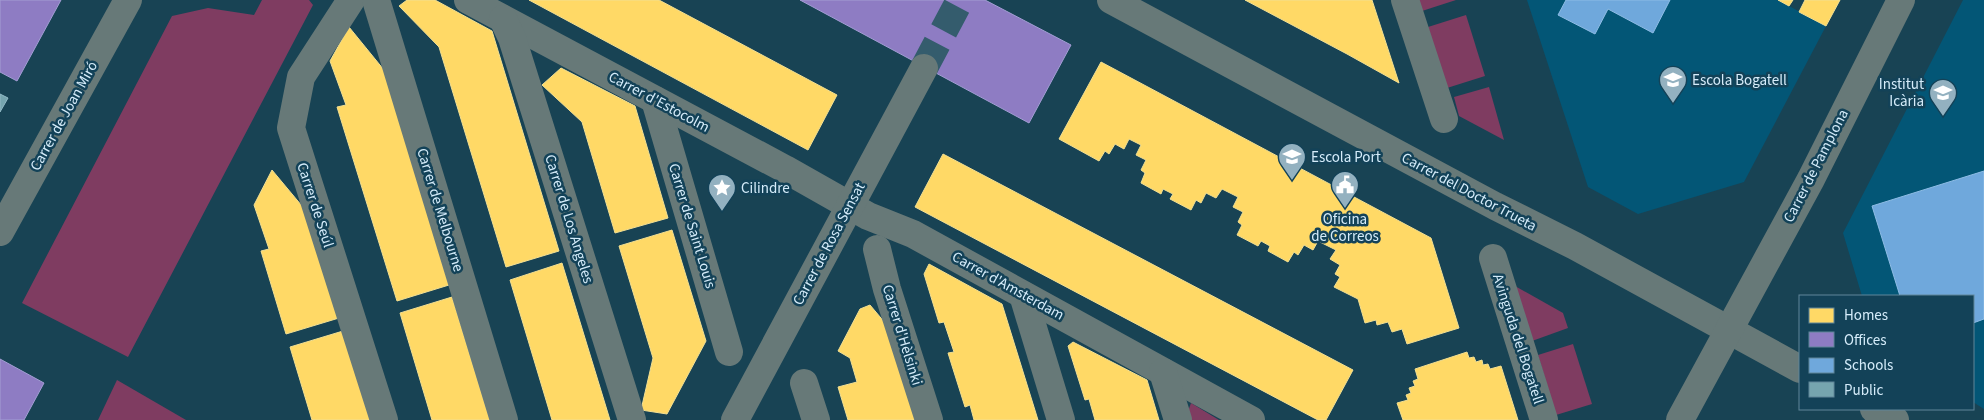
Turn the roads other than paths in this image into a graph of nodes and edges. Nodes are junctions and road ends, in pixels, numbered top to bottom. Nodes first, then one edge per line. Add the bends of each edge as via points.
1 (128, 0) edge
2 (351, 0) edge
3 (376, 0) edge
4 (468, 0) edge
5 (1111, 0) edge
6 (1405, 0) edge
7 (1901, 0) edge
8 (503, 19) junction
9 (924, 68) tunnel mouth
10 (655, 100) junction
11 (1444, 119) dead end
12 (850, 206) junction
13 (0, 232) edge
14 (877, 249) dead end
15 (1492, 258) dead end
16 (1023, 295) junction
17 (1729, 331) junction
18 (729, 352) dead end
19 (1799, 368) edge
20 (1163, 372) junction
21 (804, 383) dead end
22 (1876, 410) edge
23 (384, 420) edge
24 (504, 420) edge
25 (632, 420) edge
26 (735, 420) edge
27 (816, 420) edge
28 (929, 420) edge
29 (1061, 420) edge
30 (1178, 420) edge
31 (1251, 420) edge
32 (1544, 420) edge
33 (1680, 420) edge
34 (1895, 420) edge

1 - 13 street, Carrer de Joan Miró
2 - 23 street, Carrer de Seúl via 301,77 291,128
3 - 24 street, Carrer de Melbourne
4 - 8 street, Carrer d'Estocolm
5 - 17 street, Carrer del Doctor Trueta
6 - 11 street
7 - 17 street, Carrer de Pamplona via 1811,179
8 - 10 street, Carrer d'Estocolm
8 - 25 street, Carrer de Los Angeles via 512,38
9 - 12 street, Carrer de Rosa Sensat
10 - 12 street, Carrer d'Estocolm
10 - 18 street, Carrer de Saint Louis
12 - 16 street, Carrer d'Amsterdam via 913,234
12 - 26 street, Carrer de Rosa Sensat
14 - 28 street, Carrer d'Hèlsinki
15 - 32 street, Avinguda del Bogatell
16 - 20 street, Carrer d'Amsterdam
16 - 29 street
17 - 19 street, Carrer del Doctor Trueta
17 - 33 street, Carrer de Pamplona
20 - 30 street
20 - 31 street, Carrer d'Amsterdam
21 - 27 street
22 - 34 street

